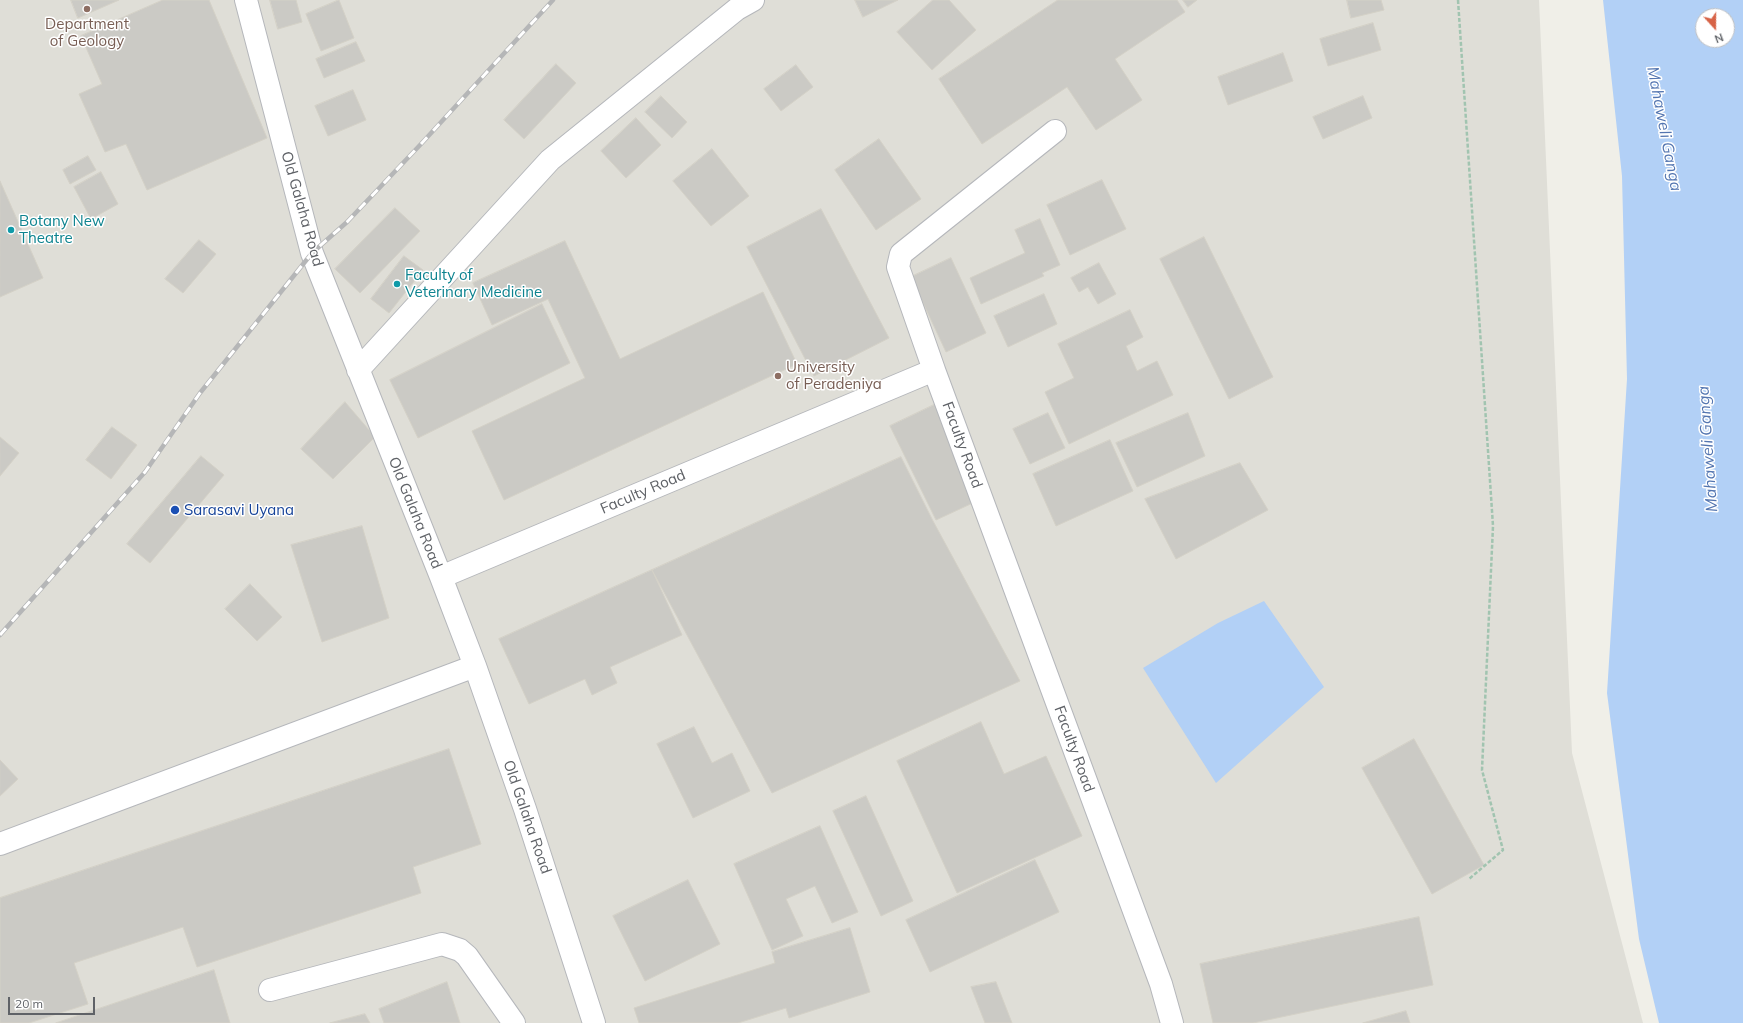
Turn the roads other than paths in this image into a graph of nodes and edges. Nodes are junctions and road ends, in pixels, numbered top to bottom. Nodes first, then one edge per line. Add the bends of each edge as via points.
1 (246, 0) edge
2 (753, 0) edge
3 (1055, 131) dead end
4 (358, 370) junction
5 (934, 370) junction
6 (441, 577) junction
7 (474, 666) junction
8 (0, 844) edge
9 (270, 990) dead end
10 (514, 1023) edge
11 (594, 1023) edge
12 (1172, 1023) edge

1 - 4 lane, Old Galaha Road via 312,253
2 - 4 lane via 737,9 550,160
3 - 5 lane via 901,254 898,267
4 - 6 lane, Old Galaha Road
5 - 6 lane, Faculty Road
5 - 12 lane, Faculty Road via 1161,984
6 - 7 lane, Old Galaha Road
7 - 8 lane
7 - 11 lane, Old Galaha Road via 525,809
9 - 10 lane via 442,944 460,950 467,956

